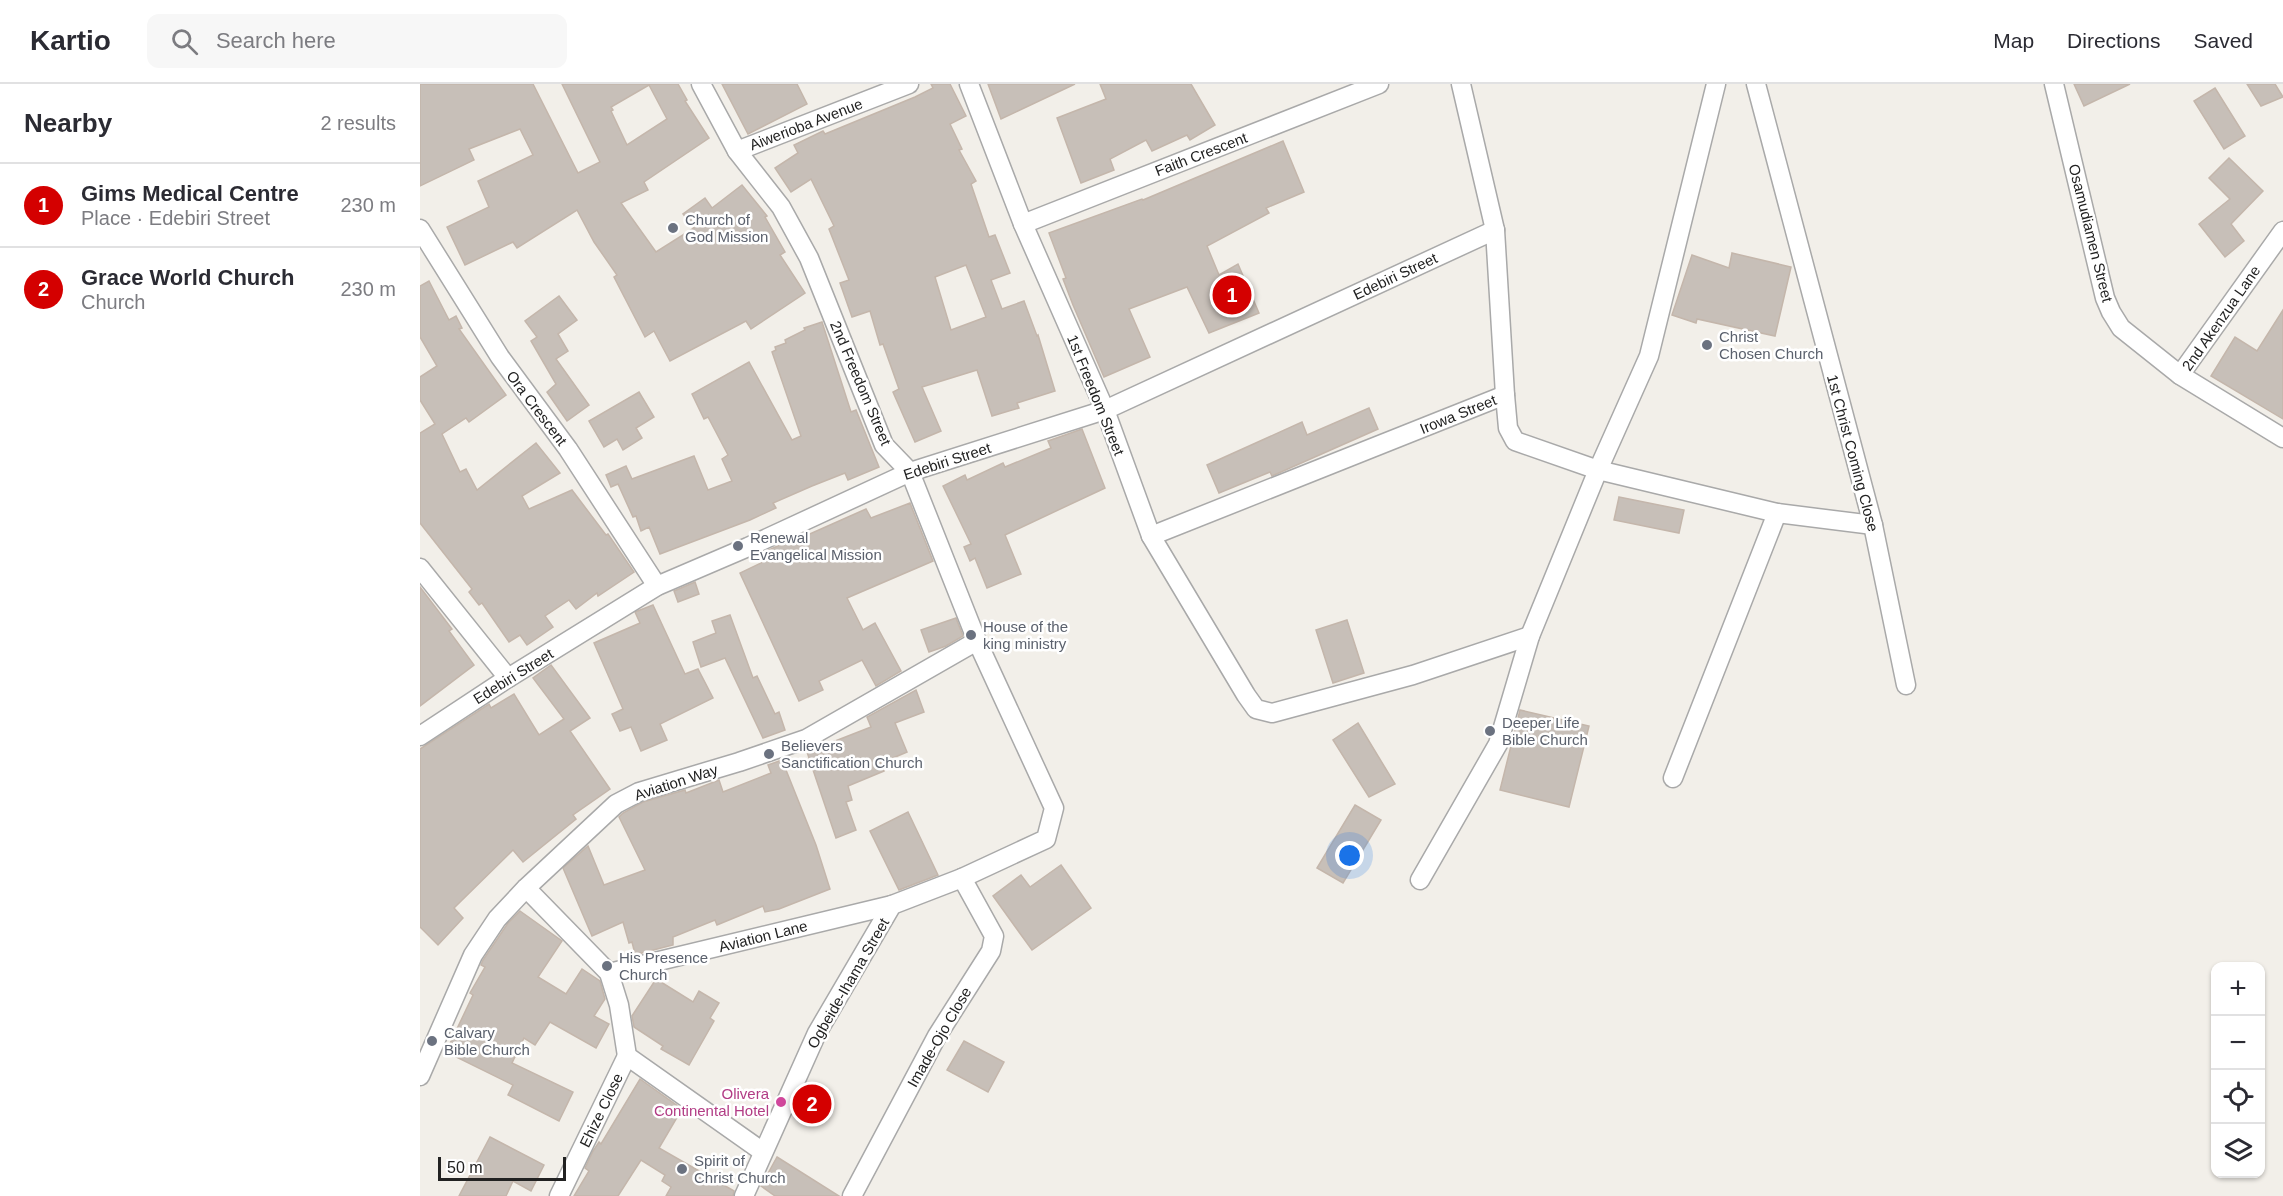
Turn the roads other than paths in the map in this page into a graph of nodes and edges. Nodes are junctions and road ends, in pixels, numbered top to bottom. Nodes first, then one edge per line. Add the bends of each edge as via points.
1 (701, 84) edge
2 (909, 84) edge
3 (969, 84) edge
4 (1379, 84) edge
5 (1461, 84) edge
6 (1756, 84) edge
7 (2054, 84) edge
8 (1720, 87) edge
9 (737, 151) junction
10 (1023, 224) junction
11 (420, 229) edge
12 (1495, 230) junction
13 (2283, 231) edge
14 (2180, 375) junction
15 (1504, 395) junction
16 (1105, 410) junction
17 (2283, 438) edge
18 (1598, 470) junction
19 (910, 472) junction
20 (1777, 513) junction
21 (1873, 525) junction
22 (1151, 536) junction
23 (420, 568) edge
24 (657, 586) junction
25 (1530, 636) junction
26 (977, 640) junction
27 (508, 678) junction
28 (1906, 685) dead end
29 (420, 736) edge
30 (1673, 778) dead end
31 (1049, 823) joint
32 (962, 878) junction
33 (1420, 880) dead end
34 (526, 888) junction
35 (892, 905) junction
36 (609, 973) junction
37 (627, 1056) junction
38 (420, 1076) edge
39 (763, 1152) junction
40 (559, 1196) edge
41 (744, 1196) edge
42 (852, 1196) edge

1 - 9 street, 2nd Freedom Street
2 - 9 street, Aiwerioba Avenue
3 - 10 street, 1st Freedom Street
4 - 10 street, Faith Crescent
5 - 12 street, Irowa Street
6 - 21 street, 1st Christ Coming Close
7 - 14 street, Osamudiamen Street via 2111,312 2121,328
8 - 18 street via 1649,356
9 - 19 street, 2nd Freedom Street via 782,207 809,258 884,445
10 - 16 street, 1st Freedom Street
11 - 24 street, Ora Crescent via 500,357 568,449
12 - 15 street, Irowa Street
12 - 16 street, Edebiri Street
13 - 14 street, 2nd Akenzua Lane
14 - 17 street, Osamudiamen Street
15 - 18 street via 1508,428 1515,441
15 - 22 street, Irowa Street
16 - 19 street, Edebiri Street
16 - 22 street, 1st Freedom Street
18 - 20 street
18 - 25 street
19 - 24 street, Edebiri Street
19 - 26 street, 2nd Freedom Street
20 - 21 street
20 - 30 street
21 - 28 street, 1st Christ Coming Close
22 - 25 street, 1st Freedom Street via 1246,695 1257,709 1272,713 1413,675
23 - 27 street
24 - 27 street, Edebiri Street
25 - 33 street via 1498,744
26 - 31 street, 2nd Freedom Street via 1054,808
26 - 34 street, Aviation Way via 806,739 639,792 616,804
27 - 29 street, Edebiri Street
31 - 32 street, Ogbeide-Ihama Street via 1046,839
32 - 35 street, Ogbeide-Ihama Street
32 - 42 street, Imade-Ojo Close via 994,936 990,951 937,1036
34 - 36 street
34 - 38 street, Aviation Way via 497,919 473,955
35 - 36 street, Aviation Lane
35 - 39 street, Ogbeide-Ihama Street via 817,1033
36 - 37 street
37 - 39 street
37 - 40 street, Ehize Close
39 - 41 street, Ogbeide-Ihama Street

